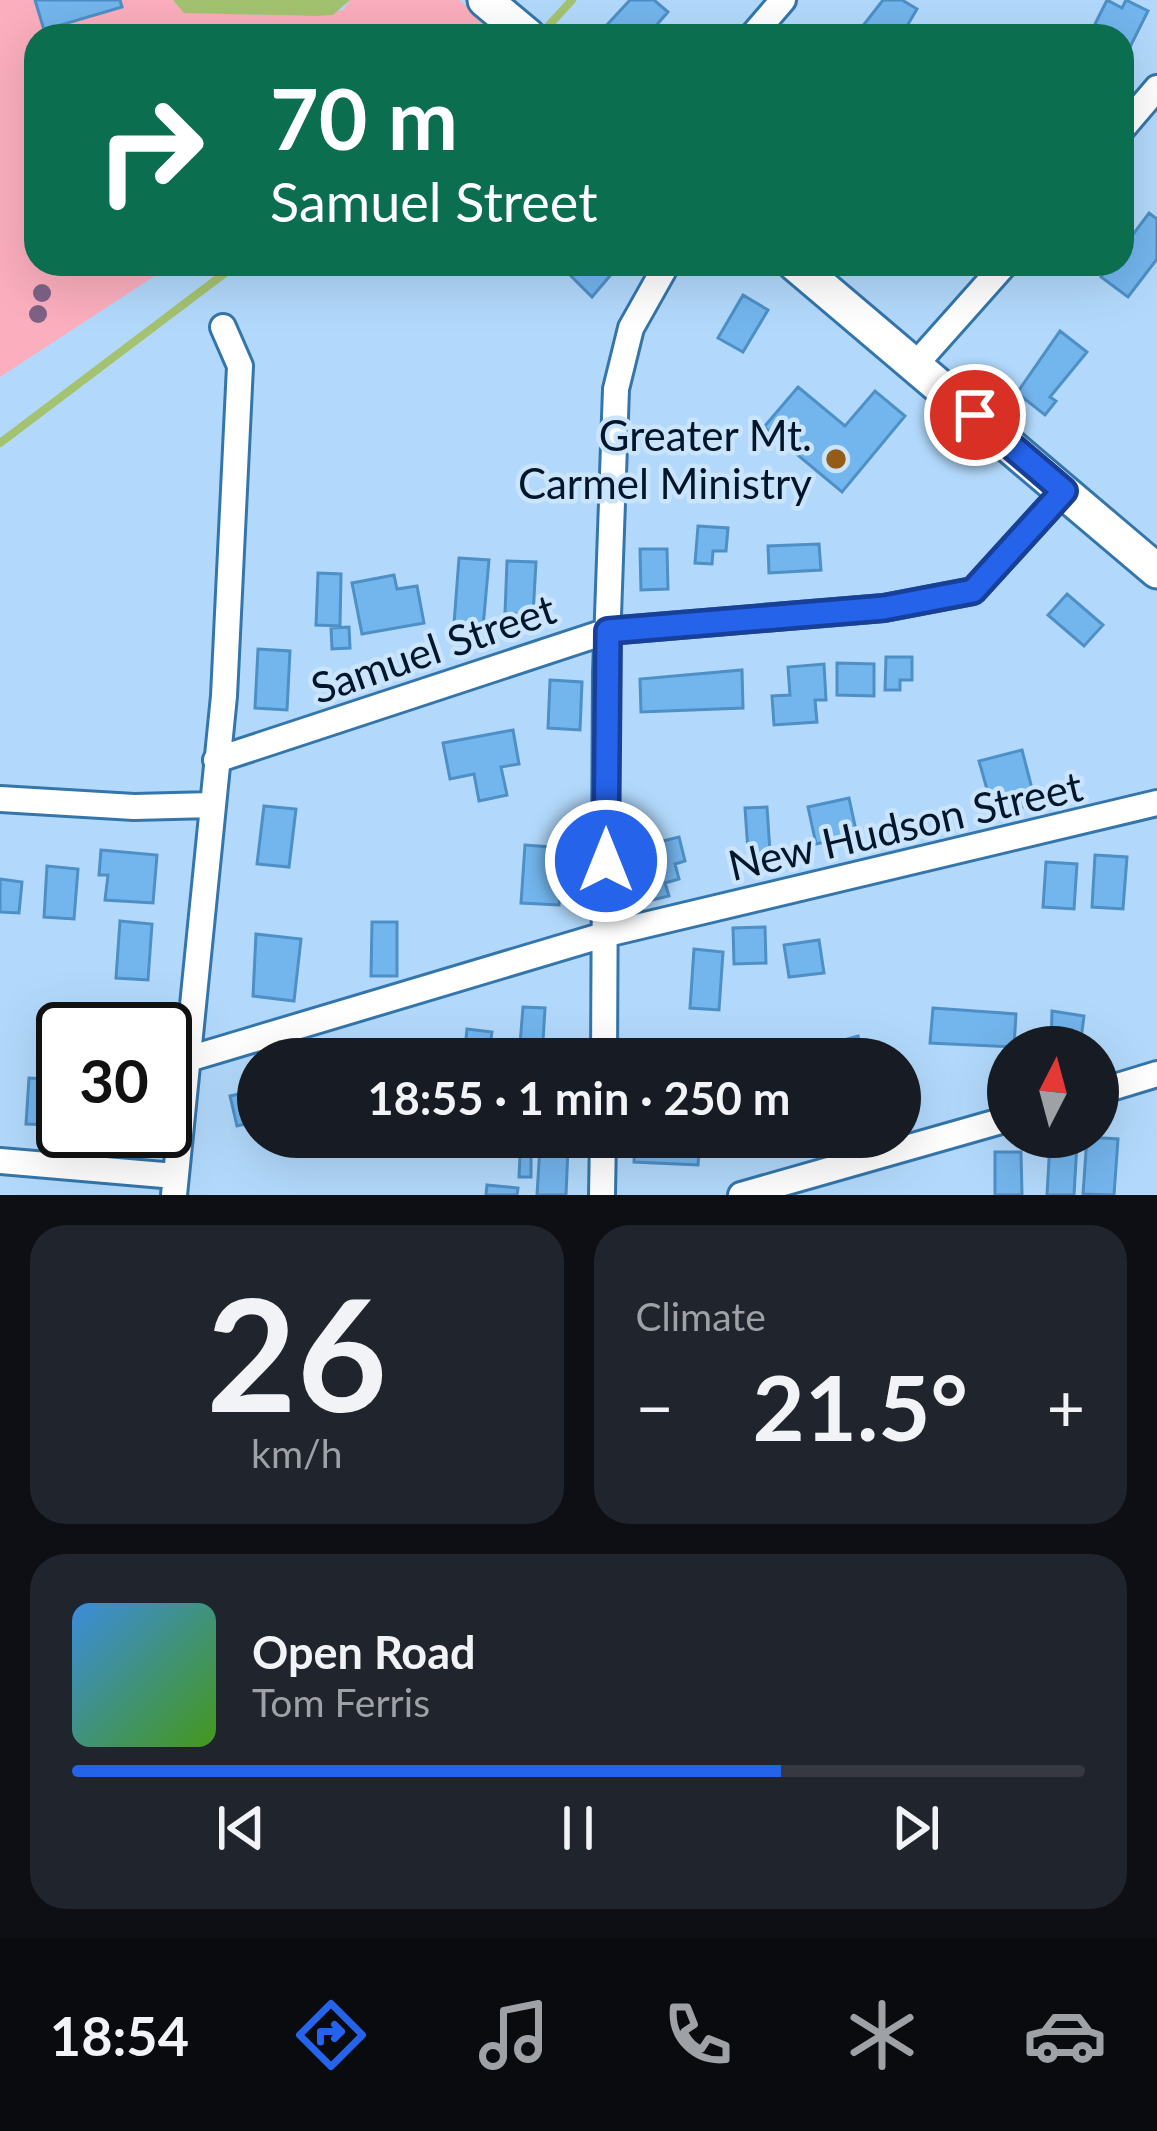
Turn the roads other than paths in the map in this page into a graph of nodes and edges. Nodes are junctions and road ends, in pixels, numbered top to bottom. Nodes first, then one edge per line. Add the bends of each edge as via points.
1 (485, 0) edge
2 (782, 0) edge
3 (513, 24) edge
4 (762, 24) edge
5 (1157, 88) edge
6 (1134, 114) edge
7 (660, 276) edge
8 (810, 276) edge
9 (994, 276) edge
10 (223, 327) dead end
11 (916, 364) junction
12 (1064, 491) junction
13 (1157, 571) edge
14 (608, 631) junction
15 (216, 760) junction
16 (0, 800) edge
17 (1157, 803) edge
18 (212, 805) junction
19 (607, 934) junction
20 (191, 1002) edge
21 (605, 1038) edge
22 (192, 1058) edge
23 (1157, 1075) edge
24 (1119, 1086) edge
25 (987, 1125) edge
26 (603, 1158) edge
27 (0, 1161) edge
28 (175, 1185) edge
29 (602, 1195) edge
30 (741, 1195) edge

1 - 3 street
2 - 4 street
5 - 6 street
7 - 14 street via 632,328 616,389
8 - 11 street
9 - 11 street
10 - 15 street via 239,366
11 - 12 street
12 - 13 street
12 - 14 street, Samuel Street via 973,591 884,608
14 - 15 street, Samuel Street
14 - 19 street
15 - 18 street
16 - 18 street
17 - 19 street, New Hudson Street
18 - 20 street
19 - 21 street
19 - 22 street, New Hudson Street
23 - 24 street
25 - 30 street
26 - 29 street
27 - 28 street

